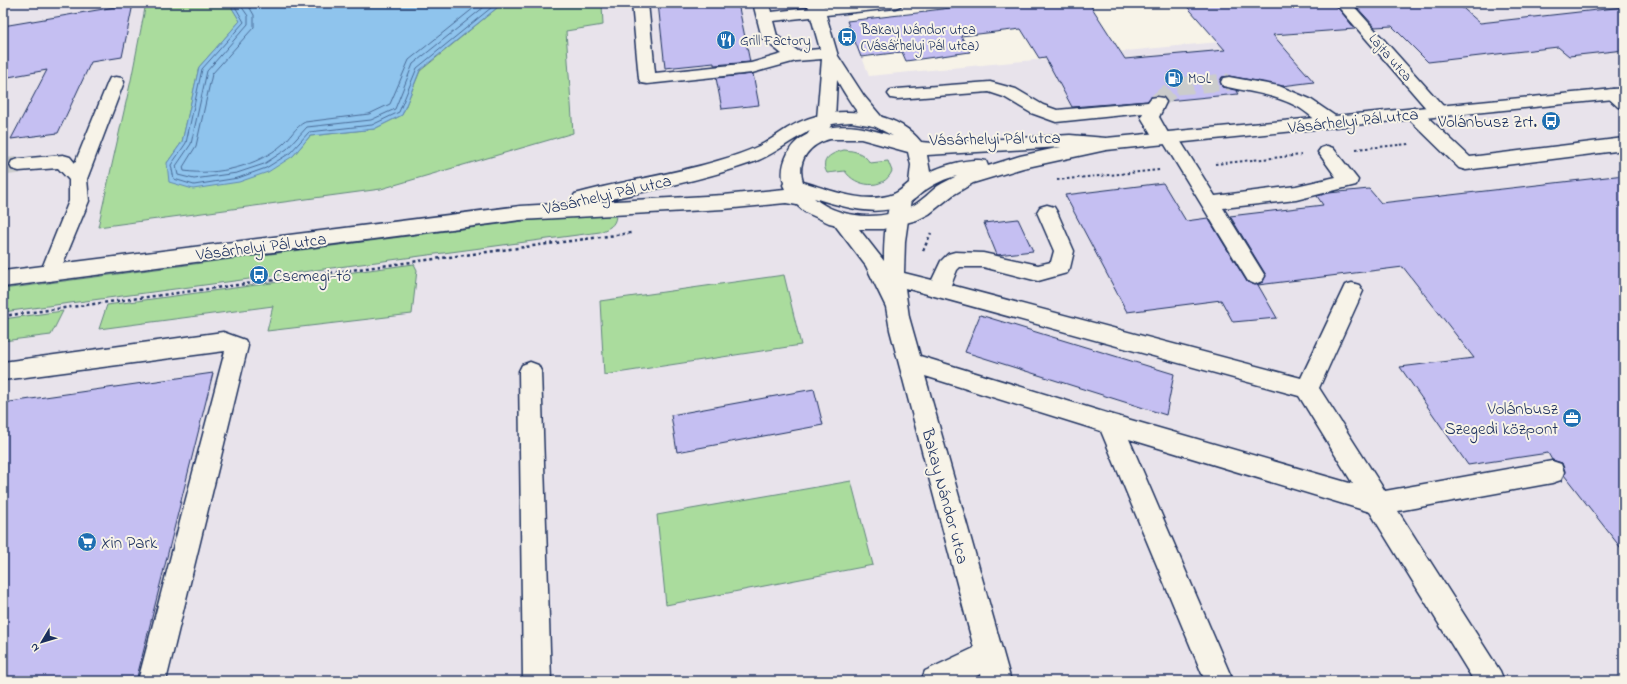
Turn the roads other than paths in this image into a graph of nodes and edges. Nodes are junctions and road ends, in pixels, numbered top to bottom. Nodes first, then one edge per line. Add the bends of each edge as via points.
1 (640, 3) edge
2 (895, 3) edge
3 (1343, 3) edge
4 (817, 7) edge
5 (763, 10) edge
6 (830, 55) junction
7 (795, 56) junction
8 (116, 82) dead end
9 (1229, 82) tunnel mouth
10 (897, 94) dead end
11 (1620, 97) edge
12 (1438, 111) junction
13 (1414, 114) junction
14 (826, 119) junction
15 (876, 120) junction
16 (1332, 122) junction
17 (815, 137) junction
18 (1166, 138) junction
19 (911, 143) junction
20 (1106, 144) junction
21 (1624, 144) edge
22 (798, 150) junction
23 (1327, 152) dead end
24 (1020, 162) junction
25 (19, 165) tunnel mouth
26 (694, 174) junction
27 (78, 179) junction
28 (918, 186) junction
29 (798, 192) junction
30 (901, 199) junction
31 (1211, 203) junction
32 (1047, 212) dead end
33 (520, 214) junction
34 (896, 219) junction
35 (841, 220) junction
36 (50, 273) junction
37 (1256, 276) dead end
38 (896, 278) junction
39 (3, 280) edge
40 (939, 289) junction
41 (1352, 291) dead end
42 (898, 311) junction
43 (910, 362) junction
44 (3, 371) edge
45 (530, 371) dead end
46 (1307, 389) junction
47 (1110, 424) junction
48 (1552, 472) dead end
49 (1379, 503) junction
50 (990, 655) junction
51 (152, 681) edge
52 (537, 681) edge
53 (936, 681) edge
54 (997, 681) edge
55 (1219, 681) edge
56 (1490, 681) edge

1 - 7 main road via 647,79 752,68
2 - 4 main road
3 - 12 main road, Lajta utca
4 - 5 main road
4 - 6 main road
5 - 7 main road via 770,38
6 - 7 main road
6 - 14 main road
6 - 15 main road via 858,99
8 - 27 main road
9 - 16 main road via 1273,90 1304,104
10 - 18 main road via 990,87 1010,93 1037,109 1056,116 1156,104 1150,117
11 - 12 main road, Vásárhelyi Pál utca
12 - 13 main road, Vásárhelyi Pál utca
13 - 16 main road, Vásárhelyi Pál utca
13 - 21 main road via 1466,164
14 - 15 main road, Vásárhelyi Pál utca via 856,117
14 - 17 main road
14 - 26 main road, Vásárhelyi Pál utca via 794,131 776,145 759,153
15 - 19 main road, Vásárhelyi Pál utca via 890,126
16 - 18 main road, Vásárhelyi Pál utca
17 - 19 main road, Vásárhelyi Pál utca via 845,132 861,133
17 - 22 main road, Vásárhelyi Pál utca
18 - 20 main road, Vásárhelyi Pál utca
18 - 31 main road
19 - 20 main road, Vásárhelyi Pál utca via 933,149 1070,142
19 - 28 main road, Vásárhelyi Pál utca via 921,162
20 - 24 main road, Vásárhelyi Pál utca
22 - 26 main road, Vásárhelyi Pál utca via 771,162 746,169
22 - 29 main road via 792,163 792,178
23 - 31 main road via 1349,180 1296,193
24 - 28 main road, Vásárhelyi Pál utca via 958,168 944,172
24 - 34 main road, Vásárhelyi Pál utca via 966,179 946,190 922,209
25 - 27 main road via 63,161
26 - 33 main road, Vásárhelyi Pál utca
27 - 36 main road via 79,201
28 - 30 main road, Vásárhelyi Pál utca
29 - 30 main road, Vásárhelyi Pál utca via 853,203 878,204
29 - 33 main road, Vásárhelyi Pál utca via 786,196
29 - 35 main road, Vásárhelyi Pál utca via 818,211
30 - 34 main road, Bakay Nándor utca
31 - 37 main road
32 - 40 main road via 1064,251 1060,268 1038,273 983,260 955,259 948,266
33 - 36 main road, Vásárhelyi Pál utca
34 - 35 main road, Vásárhelyi Pál utca via 869,223
34 - 38 main road, Bakay Nándor utca
35 - 42 main road, Bakay Nándor utca via 874,262
36 - 39 main road, Vásárhelyi Pál utca
38 - 40 main road
38 - 42 main road, Bakay Nándor utca
40 - 46 main road
41 - 46 main road
42 - 43 main road, Bakay Nándor utca
43 - 47 main road
43 - 50 main road, Bakay Nándor utca
44 - 51 main road via 223,341 237,346
45 - 52 main road
46 - 49 main road
47 - 49 main road
47 - 55 main road
48 - 49 main road
49 - 56 main road
50 - 53 main road
50 - 54 main road, Bakay Nándor utca

